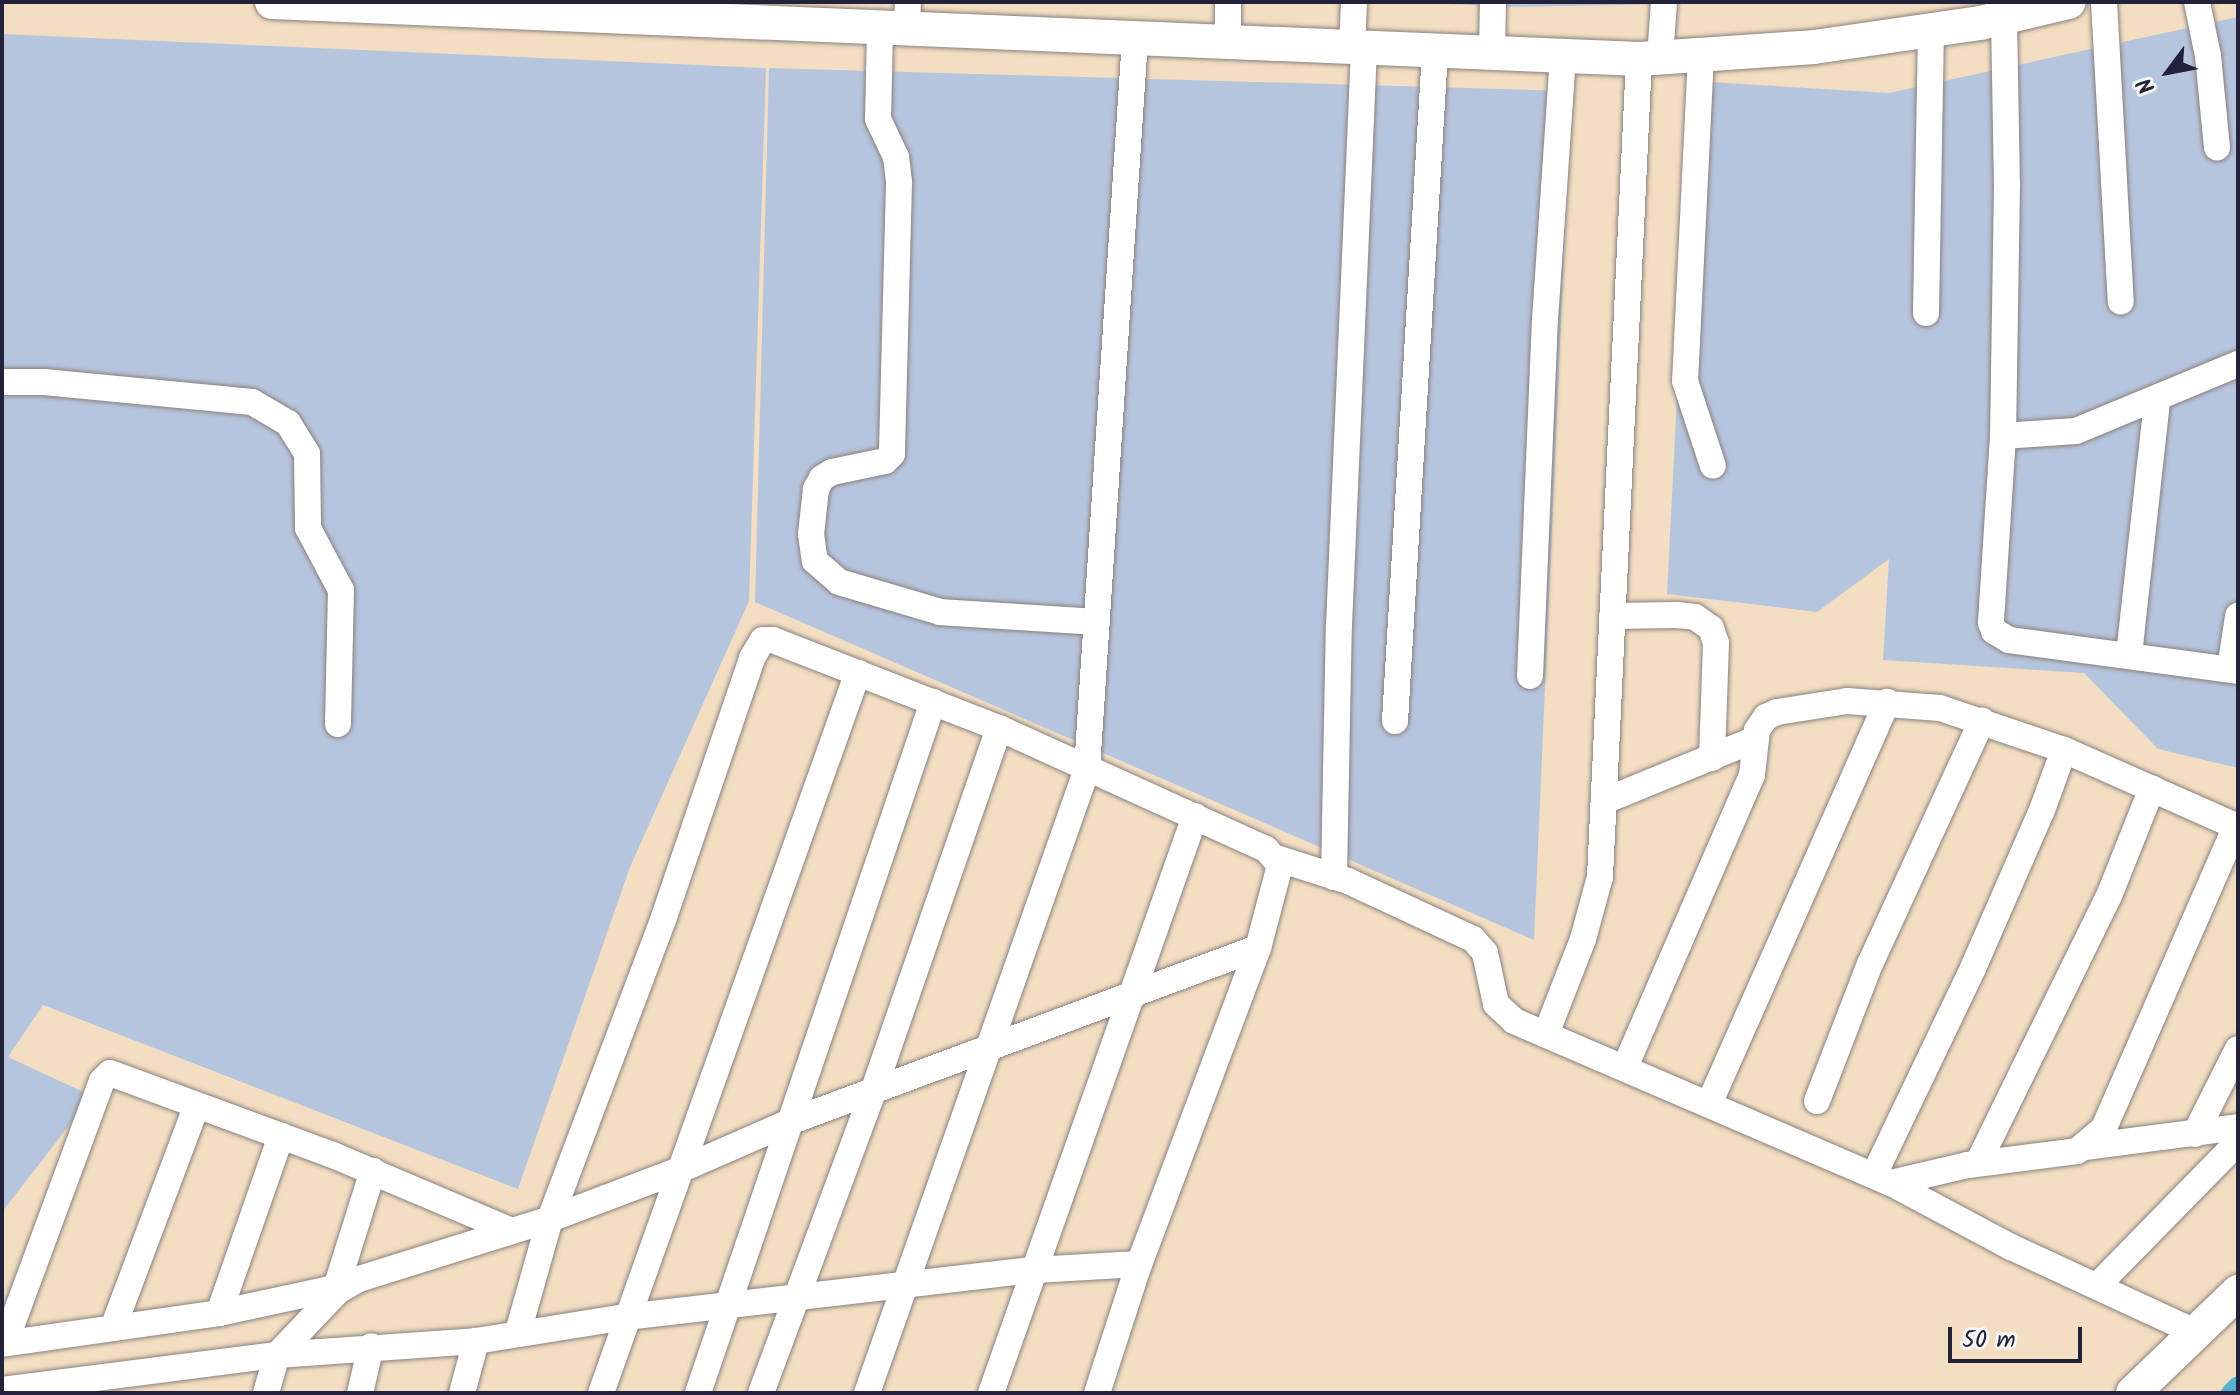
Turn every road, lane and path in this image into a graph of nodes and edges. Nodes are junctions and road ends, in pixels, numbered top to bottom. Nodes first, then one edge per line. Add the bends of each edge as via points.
1 (272, 2) edge
2 (1228, 2) edge
3 (1354, 2) edge
4 (1493, 2) edge
5 (1664, 2) edge
6 (2069, 2) edge
7 (2104, 2) edge
8 (2197, 2) edge
9 (327, 4) edge
10 (441, 7) edge
11 (550, 8) edge
12 (2004, 17) junction
13 (898, 19) edge
14 (1931, 30) junction
15 (1135, 38) junction
16 (1228, 42) junction
17 (1358, 48) junction
18 (1435, 52) junction
19 (1492, 53) junction
20 (1701, 55) junction
21 (1563, 56) junction
22 (1650, 58) junction
23 (2217, 148) dead end
24 (2121, 302) dead end
25 (1926, 313) dead end
26 (2238, 364) edge
27 (2, 382) edge
28 (2157, 400) junction
29 (2003, 436) junction
30 (1713, 466) dead end
31 (1612, 616) junction
32 (2238, 616) edge
33 (1097, 622) junction
34 (2129, 655) junction
35 (2234, 670) edge
36 (858, 672) junction
37 (1530, 676) dead end
38 (933, 702) junction
39 (1887, 702) junction
40 (1982, 720) junction
41 (1395, 721) dead end
42 (338, 724) dead end
43 (999, 728) junction
44 (1756, 739) junction
45 (2064, 750) junction
46 (1712, 758) junction
47 (1087, 769) junction
48 (2152, 788) junction
49 (1604, 801) junction
50 (1195, 816) junction
51 (2237, 826) edge
52 (1276, 858) junction
53 (1334, 877) junction
54 (1258, 948) junction
55 (1130, 995) junction
56 (1546, 1034) junction
57 (2238, 1049) edge
58 (989, 1050) junction
59 (1625, 1067) junction
60 (873, 1092) junction
61 (1817, 1101) dead end
62 (1709, 1104) junction
63 (197, 1105) junction
64 (792, 1121) junction
65 (2238, 1127) edge
66 (2195, 1134) junction
67 (281, 1136) junction
68 (2238, 1142) edge
69 (2085, 1147) junction
70 (1978, 1163) junction
71 (680, 1170) junction
72 (373, 1171) junction
73 (1883, 1179) junction
74 (550, 1219) junction
75 (512, 1231) junction
76 (1139, 1264) junction
77 (1034, 1270) junction
78 (905, 1284) junction
79 (2097, 1286) junction
80 (340, 1287) junction
81 (2238, 1292) edge
82 (797, 1296) junction
83 (727, 1307) junction
84 (219, 1313) junction
85 (626, 1317) junction
86 (113, 1328) junction
87 (518, 1332) junction
88 (2195, 1332) junction
89 (476, 1341) junction
90 (4, 1344) edge
91 (371, 1346) junction
92 (277, 1355) junction
93 (2, 1390) edge
94 (266, 1393) edge
95 (360, 1393) edge
96 (462, 1393) edge
97 (601, 1393) edge
98 (698, 1393) edge
99 (761, 1393) edge
100 (867, 1393) edge
101 (991, 1393) edge
102 (1097, 1393) edge
103 (2133, 1393) edge

1 - 9 main road
2 - 16 street
3 - 17 street
4 - 19 street
5 - 22 street
6 - 12 main road
7 - 24 street
8 - 23 street
9 - 10 main road
10 - 11 main road
11 - 13 main road
12 - 14 main road
12 - 29 street
13 - 15 main road
13 - 33 street via 878,119 896,157 899,183 892,454 885,461 822,478 811,534 815,561 839,582 940,612
14 - 20 main road via 1814,47
14 - 25 street
15 - 16 main road
15 - 33 street
16 - 17 main road
17 - 18 main road
17 - 53 street
18 - 19 main road
18 - 41 street
19 - 21 main road
20 - 22 main road
20 - 30 street via 1685,381
21 - 22 main road
21 - 37 street
22 - 31 street
26 - 28 street
27 - 42 street via 252,402 288,423 307,454 308,528 341,590
28 - 29 street via 2069,433
28 - 34 street
29 - 34 street via 1990,614 1994,631 2009,640
31 - 46 street via 1695,617 1711,628 1716,643
31 - 49 street
32 - 35 street
33 - 47 street
34 - 35 street
36 - 38 street
36 - 71 street
36 - 74 street via 784,642 763,640 756,647 663,920
38 - 43 street
38 - 64 street
39 - 40 street
39 - 44 street via 1786,709 1766,717
39 - 62 street
40 - 45 street
40 - 61 street via 1870,964
43 - 47 street
43 - 60 street
44 - 46 street
44 - 59 street via 1752,775
45 - 48 street
45 - 73 street
46 - 49 street
47 - 50 street
47 - 58 street
48 - 51 street
48 - 70 street via 2109,896
49 - 56 street via 1596,902
50 - 52 street
50 - 55 street
51 - 69 street via 2110,1118
52 - 53 street
52 - 54 street via 1280,876
53 - 56 street via 1473,939 1485,953 1496,1004 1514,1021
54 - 55 street
54 - 76 street
55 - 58 street
55 - 77 street
56 - 59 street
57 - 66 street
58 - 60 street
58 - 78 street
59 - 62 street
60 - 64 street
60 - 82 street
62 - 73 street
63 - 67 street
63 - 86 street
63 - 90 street via 114,1073 106,1076
64 - 71 street
64 - 83 street
65 - 66 street
66 - 69 street
67 - 72 street
67 - 84 street
68 - 79 street
69 - 70 street
70 - 73 street
71 - 74 street
71 - 85 street
72 - 75 street
72 - 80 street
73 - 79 street
74 - 75 street
74 - 87 street
75 - 80 street
76 - 77 street
76 - 102 street
77 - 78 street
77 - 101 street
78 - 82 street
78 - 100 street
79 - 88 street
80 - 84 street
80 - 92 street
81 - 88 main road
82 - 83 street
82 - 99 street
83 - 85 street
83 - 98 street
84 - 86 street
85 - 87 street
85 - 97 street
86 - 90 street
87 - 89 street
88 - 103 main road
89 - 91 street
89 - 96 street
91 - 92 street
91 - 95 street
92 - 93 street
92 - 94 street

